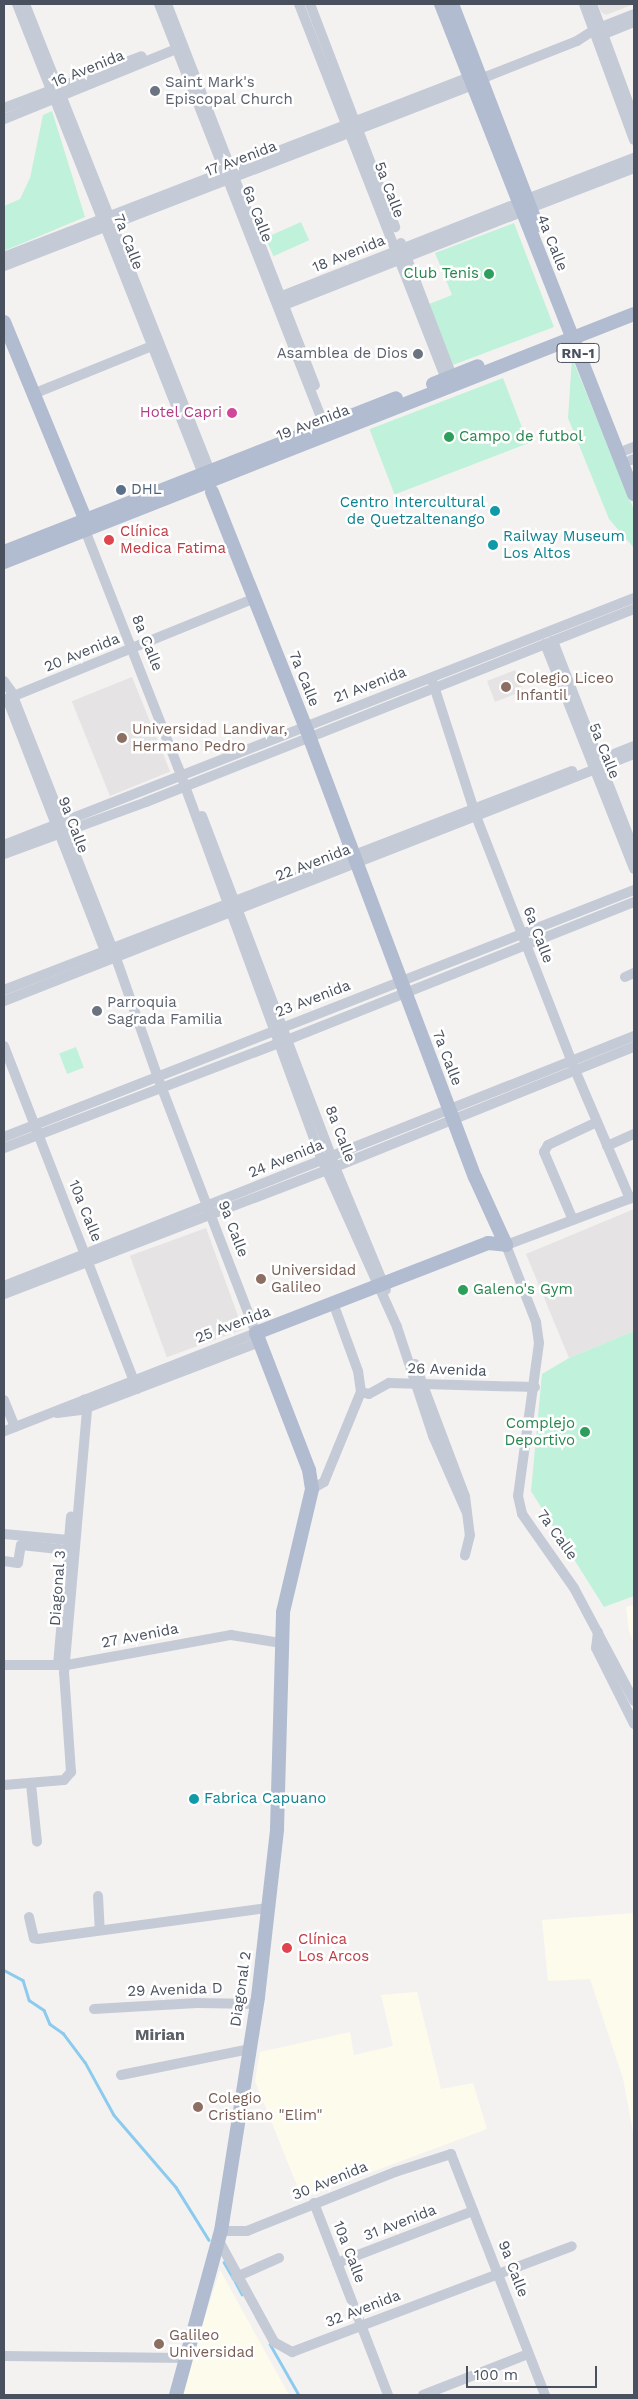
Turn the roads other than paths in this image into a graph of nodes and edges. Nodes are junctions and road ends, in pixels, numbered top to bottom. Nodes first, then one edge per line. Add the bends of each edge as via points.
1 (17, 4) edge
2 (25, 4) edge
3 (159, 4) edge
4 (166, 4) edge
5 (299, 4) edge
6 (310, 4) edge
7 (441, 4) edge
8 (452, 4) edge
9 (584, 4) edge
10 (592, 4) edge
11 (634, 14) edge
12 (634, 22) edge
13 (596, 33) junction
14 (178, 45) junction
15 (478, 79) junction
16 (619, 87) junction
17 (57, 93) junction
18 (4, 108) edge
19 (634, 118) edge
20 (4, 119) edge
21 (352, 126) junction
22 (634, 140) edge
23 (634, 158) edge
24 (634, 168) edge
25 (230, 175) junction
26 (524, 206) junction
27 (107, 220) junction
28 (402, 254) junction
29 (4, 257) edge
30 (4, 266) edge
31 (280, 302) junction
32 (634, 306) edge
33 (634, 314) edge
34 (4, 322) edge
35 (575, 334) junction
36 (156, 347) junction
37 (451, 382) junction
38 (34, 397) junction
39 (328, 429) junction
40 (632, 457) edge
41 (209, 479) junction
42 (634, 494) edge
43 (85, 525) junction
44 (4, 552) edge
45 (4, 562) edge
46 (254, 596) junction
47 (634, 598) edge
48 (634, 609) edge
49 (549, 642) junction
50 (130, 646) junction
51 (433, 677) junction
52 (4, 681) edge
53 (433, 690) junction
54 (7, 696) edge
55 (307, 731) junction
56 (634, 746) edge
57 (634, 754) edge
58 (597, 765) junction
59 (183, 777) junction
60 (474, 812) junction
61 (58, 821) junction
62 (62, 833) junction
63 (4, 845) edge
64 (634, 850) edge
65 (4, 854) edge
66 (353, 859) junction
67 (634, 869) edge
68 (634, 890) edge
69 (634, 902) edge
70 (232, 906) junction
71 (521, 932) junction
72 (526, 944) junction
73 (111, 954) junction
74 (403, 987) junction
75 (4, 990) edge
76 (4, 1001) edge
77 (277, 1029) junction
78 (634, 1036) edge
79 (282, 1042) junction
80 (4, 1046) edge
81 (634, 1047) edge
82 (573, 1066) junction
83 (158, 1078) junction
84 (162, 1089) junction
85 (451, 1115) junction
86 (597, 1122) junction
87 (34, 1124) junction
88 (634, 1134) edge
89 (38, 1135) junction
90 (4, 1136) edge
91 (607, 1146) junction
92 (4, 1148) edge
93 (329, 1164) junction
94 (632, 1198) edge
95 (209, 1211) junction
96 (573, 1220) junction
97 (506, 1245) junction
98 (88, 1257) junction
99 (4, 1286) edge
100 (382, 1289) junction
101 (4, 1294) edge
102 (336, 1311) junction
103 (258, 1337) junction
104 (135, 1384) junction
105 (418, 1384) junction
106 (535, 1388) junction
107 (360, 1397) junction
108 (4, 1400) edge
109 (83, 1405) junction
110 (14, 1427) junction
111 (4, 1431) edge
112 (312, 1489) junction
113 (4, 1534) edge
114 (68, 1545) junction
115 (465, 1555) dead end
116 (4, 1561) edge
117 (290, 1579) joint
118 (598, 1632) junction
119 (281, 1644) junction
120 (4, 1665) edge
121 (63, 1665) junction
122 (634, 1701) edge
123 (634, 1724) edge
124 (31, 1784) junction
125 (4, 1785) edge
126 (37, 1842) dead end
127 (98, 1896) dead end
128 (268, 1908) junction
129 (29, 1917) dead end
130 (100, 1930) junction
131 (257, 2004) junction
132 (94, 2009) dead end
133 (250, 2049) junction
134 (121, 2075) dead end
135 (451, 2154) joint
136 (314, 2204) junction
137 (473, 2211) junction
138 (220, 2236) junction
139 (572, 2246) dead end
140 (279, 2258) dead end
141 (337, 2263) junction
142 (497, 2274) junction
143 (236, 2277) junction
144 (362, 2326) junction
145 (528, 2354) junction
146 (4, 2356) edge
147 (186, 2358) junction
148 (176, 2395) edge
149 (388, 2395) edge
150 (422, 2395) edge
151 (545, 2395) edge

1 - 17 street, 7a Calle
2 - 17 street, 7a Calle
3 - 14 street, 6a Calle
4 - 14 street, 6a Calle
5 - 21 street, 5a Calle
6 - 21 street, 5a Calle
7 - 15 main road, 4a Calle / RN-1
8 - 15 main road, 4a Calle / RN-1
9 - 13 street
10 - 13 street
11 - 13 street, 17 Avenida
12 - 13 street, 17 Avenida
13 - 15 street, 17 Avenida
13 - 16 street
14 - 17 street, 16 Avenida
14 - 25 street, 6a Calle
15 - 21 street, 17 Avenida
15 - 26 main road, 4a Calle / RN-1
16 - 19 street
16 - 22 street
17 - 18 street, 16 Avenida
17 - 20 street, 16 Avenida
17 - 27 street, 7a Calle
21 - 25 street, 17 Avenida
21 - 28 street, 5a Calle
23 - 26 street, 18 Avenida
24 - 26 street, 18 Avenida
25 - 27 street, 17 Avenida
25 - 31 street, 6a Calle
26 - 28 street, 18 Avenida
26 - 35 main road, 4a Calle / RN-1
27 - 29 street, 17 Avenida
27 - 30 street, 17 Avenida
27 - 36 street, 7a Calle
28 - 31 street, 18 Avenida
28 - 37 street, 5a Calle
31 - 39 street, 6a Calle
32 - 35 main road, 19 Avenida
33 - 35 main road, 19 Avenida
34 - 38 main road, 8a Calle
35 - 37 main road, 19 Avenida
35 - 40 main road, 4a Calle / RN-1
35 - 42 main road, 4a Calle / RN-1
36 - 38 street
36 - 41 street, 7a Calle
37 - 39 main road, 19 Avenida
38 - 43 main road, 8a Calle
39 - 41 main road, 19 Avenida
41 - 43 main road, 19 Avenida
41 - 46 main road, 7a Calle
43 - 44 main road, 19 Avenida
43 - 45 main road, 19 Avenida
43 - 50 street, 8a Calle
46 - 50 street, 20 Avenida
46 - 55 main road, 7a Calle
47 - 51 street, 21 Avenida
48 - 49 street, 21 Avenida
49 - 53 street, 21 Avenida
49 - 58 street, 5a Calle
50 - 54 street, 20 Avenida
50 - 59 street, 8a Calle
51 - 53 street, 6a Calle
51 - 55 street, 21 Avenida
52 - 54 street, 9a Calle
53 - 55 street, 21 Avenida
53 - 60 street, 6a Calle
54 - 61 street, 9a Calle
55 - 59 street, 21 Avenida
55 - 66 main road, 7a Calle
56 - 58 street, 22 Avenida
57 - 58 street, 22 Avenida
58 - 60 street, 22 Avenida
58 - 64 street, 5a Calle
58 - 67 street, 5a Calle
59 - 61 street, 21 Avenida
59 - 62 street, 21 Avenida
59 - 70 street, 8a Calle
60 - 66 street, 22 Avenida
60 - 71 street, 6a Calle
61 - 62 street, 9a Calle
61 - 63 street, 21 Avenida
62 - 65 street, 21 Avenida
62 - 73 street, 9a Calle
66 - 70 street, 22 Avenida
66 - 74 main road, 7a Calle
68 - 71 street, 23 Avenida
69 - 72 street, 23 Avenida
70 - 73 street, 22 Avenida
70 - 77 street, 8a Calle
71 - 72 street, 6a Calle
71 - 74 street, 23 Avenida
72 - 74 street, 23 Avenida
72 - 82 street, 6a Calle
73 - 75 street, 22 Avenida
73 - 76 street, 22 Avenida
73 - 83 street, 9a Calle
74 - 77 street, 23 Avenida
74 - 79 street, 23 Avenida
74 - 85 main road, 7a Calle
77 - 79 street, 8a Calle
77 - 83 street, 23 Avenida
78 - 82 street, 24 Avenida
79 - 84 street, 23 Avenida
79 - 93 street, 8a Calle
80 - 87 street, 10a Calle
81 - 82 street, 24 Avenida
82 - 85 street, 24 Avenida
82 - 86 street, 6a Calle
83 - 84 street, 9a Calle
83 - 87 street, 23 Avenida
84 - 89 street, 23 Avenida
84 - 95 street, 9a Calle
85 - 93 street, 24 Avenida
85 - 97 main road, 7a Calle
86 - 91 street, 6a Calle
86 - 96 street via 548,1145 544,1152
87 - 89 street, 10a Calle
87 - 90 street, 23 Avenida
88 - 91 street
89 - 92 street, 23 Avenida
89 - 98 street, 10a Calle
91 - 94 street, 6a Calle
93 - 95 street, 24 Avenida
93 - 100 street, 8a Calle
94 - 96 street, 25 Avenida
95 - 98 street, 24 Avenida
95 - 103 street, 9a Calle
96 - 97 street, 25 Avenida
97 - 100 main road, 25 Avenida via 488,1242
97 - 106 street, 7a Calle via 536,1322 539,1359
98 - 99 street, 24 Avenida
98 - 101 street, 24 Avenida
98 - 104 street, 10a Calle
100 - 102 main road, 25 Avenida
100 - 103 main road, 25 Avenida
100 - 105 street, 8a Calle
102 - 103 main road, 25 Avenida
102 - 107 street via 358,1371
103 - 104 street, 25 Avenida
103 - 112 main road, 9a Calle via 309,1470
104 - 109 street, 25 Avenida
105 - 106 street, 26 Avenida
105 - 107 street, 26 Avenida via 385,1384
105 - 115 street, 8a Calle via 466,1514 470,1535
106 - 118 street, 7a Calle via 518,1496 520,1505 529,1527 574,1588
107 - 112 street via 324,1482
108 - 110 street
109 - 110 street, 25 Avenida
109 - 114 street, Diagonal 3
109 - 121 street, Diagonal 3
110 - 111 street, 25 Avenida
112 - 117 main road, 9a Calle
113 - 114 street
114 - 116 street via 21,1545 18,1563
114 - 121 street, Diagonal 3
117 - 119 main road, Diagonal 2
118 - 122 street, 7a Calle
118 - 123 street, 7a Calle via 596,1648
119 - 121 street, 27 Avenida via 231,1635
119 - 128 main road, Diagonal 2 via 279,1792
120 - 121 street, 27 Avenida
121 - 124 street, Diagonal 3 via 71,1768 68,1777
124 - 125 street
124 - 126 street
127 - 130 street
128 - 130 street
128 - 131 main road, Diagonal 2
129 - 130 street via 35,1939
131 - 132 street, 29 Avenida D via 188,2003
131 - 133 main road, Diagonal 2
133 - 134 street
133 - 138 main road, Diagonal 2
135 - 136 street, 30 Avenida
135 - 137 street, 9a Calle
136 - 138 street, 30 Avenida via 247,2231
136 - 141 street, 10a Calle
137 - 141 street, 31 Avenida
137 - 142 street, 9a Calle
138 - 143 street, 32 Avenida
138 - 147 main road, Diagonal 2
139 - 142 street, 32 Avenida
140 - 143 street
141 - 144 street, 10a Calle
142 - 144 street, 32 Avenida
142 - 145 street, 9a Calle
143 - 144 street, 32 Avenida via 274,2342 286,2351 298,2351
144 - 149 street, 10a Calle
145 - 150 street
145 - 151 street, 9a Calle
146 - 147 street
147 - 148 main road, Diagonal 2

